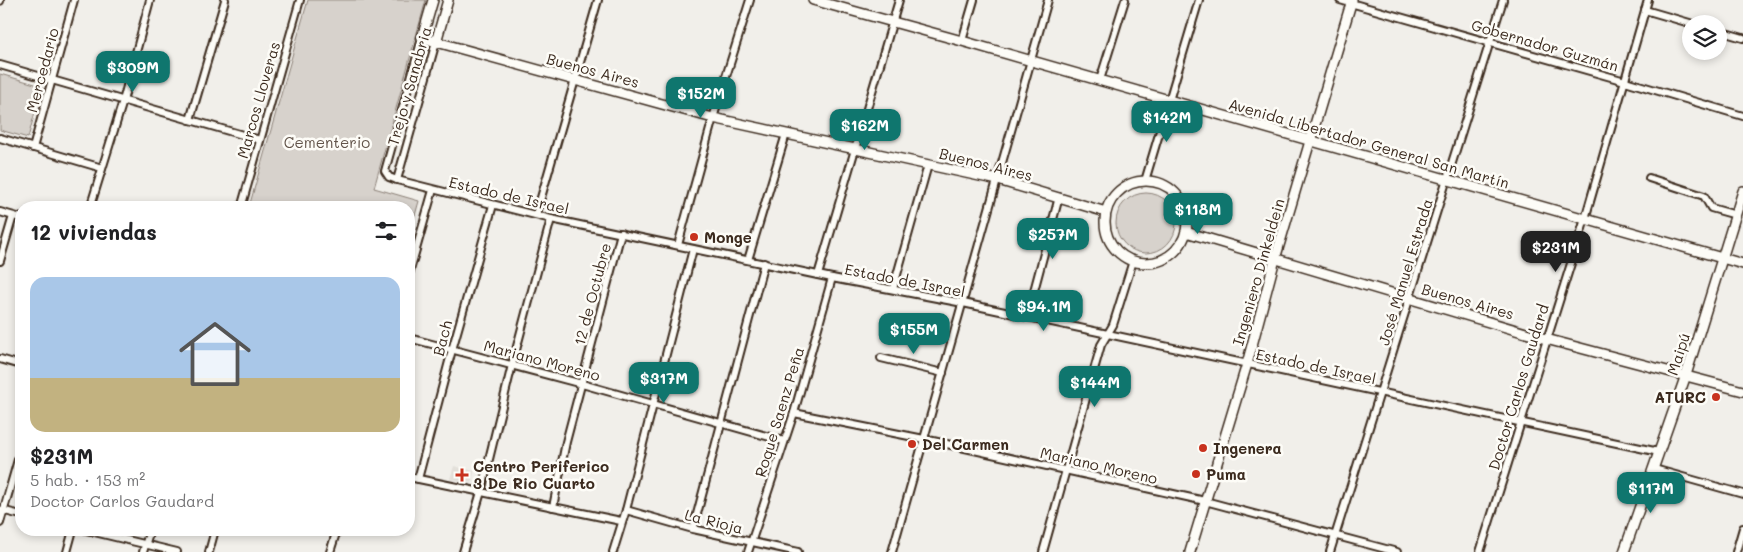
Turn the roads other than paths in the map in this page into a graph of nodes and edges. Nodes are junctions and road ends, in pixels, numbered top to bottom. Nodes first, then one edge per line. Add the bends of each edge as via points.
1 (74, 0) edge
2 (150, 0) edge
3 (225, 0) edge
4 (298, 0) edge
5 (433, 0) edge
6 (448, 0) edge
7 (598, 0) edge
8 (750, 0) edge
9 (814, 0) edge
10 (899, 0) edge
11 (974, 0) edge
12 (1048, 0) edge
13 (1125, 0) edge
14 (1199, 0) edge
15 (1340, 0) edge
16 (1503, 0) edge
17 (1648, 0) edge
18 (1351, 2) edge
19 (1645, 10) junction
20 (1682, 21) edge
21 (893, 22) junction
22 (1727, 33) edge
23 (422, 38) junction
24 (1743, 38) edge
25 (962, 41) junction
26 (436, 42) junction
27 (1489, 42) junction
28 (1030, 60) junction
29 (0, 65) edge
30 (52, 79) junction
31 (576, 80) junction
32 (1100, 80) junction
33 (1624, 81) junction
34 (1168, 100) junction
35 (122, 101) junction
36 (1743, 116) edge
37 (713, 118) junction
38 (190, 120) junction
39 (786, 134) junction
40 (0, 138) edge
41 (260, 140) junction
42 (1310, 140) junction
43 (33, 148) junction
44 (854, 149) junction
45 (928, 164) junction
46 (102, 168) junction
47 (385, 171) joint
48 (1649, 178) dead end
49 (1447, 179) junction
50 (397, 180) junction
51 (998, 180) junction
52 (1145, 181) junction
53 (433, 190) junction
54 (1743, 191) edge
55 (1059, 197) junction
56 (92, 201) edge
57 (243, 201) edge
58 (493, 205) junction
59 (0, 212) edge
60 (1106, 212) junction
61 (536, 215) junction
62 (1736, 215) junction
63 (13, 216) joint
64 (1585, 218) junction
65 (551, 219) junction
66 (1186, 232) junction
67 (621, 233) junction
68 (678, 245) junction
69 (693, 249) junction
70 (415, 253) edge
71 (1723, 258) junction
72 (1275, 259) junction
73 (748, 260) junction
74 (0, 261) edge
75 (1133, 261) junction
76 (764, 263) junction
77 (1743, 264) edge
78 (818, 275) junction
79 (832, 278) junction
80 (893, 289) junction
81 (1410, 298) junction
82 (963, 303) junction
83 (1027, 317) junction
84 (1108, 336) junction
85 (1546, 339) junction
86 (415, 340) edge
87 (452, 350) junction
88 (881, 358) dead end
89 (0, 359) edge
90 (15, 363) edge
91 (1247, 364) junction
92 (512, 365) junction
93 (943, 373) junction
94 (1686, 376) junction
95 (582, 384) junction
96 (1743, 391) edge
97 (1380, 392) junction
98 (653, 403) junction
99 (794, 413) junction
100 (1521, 422) junction
101 (722, 423) junction
102 (924, 439) junction
103 (784, 441) junction
104 (1660, 452) junction
105 (15, 468) edge
106 (1654, 468) junction
107 (1067, 470) junction
108 (415, 478) edge
109 (418, 479) junction
110 (481, 492) junction
111 (1743, 494) edge
112 (1205, 501) junction
113 (553, 506) junction
114 (2, 510) edge
115 (626, 510) junction
116 (15, 513) edge
117 (621, 521) junction
118 (0, 523) edge
119 (1743, 528) edge
120 (693, 529) junction
121 (1336, 535) junction
122 (71, 536) edge
123 (112, 536) edge
124 (148, 536) edge
125 (213, 536) edge
126 (335, 536) edge
127 (751, 543) junction
128 (146, 544) junction
129 (67, 552) edge
130 (143, 552) edge
131 (177, 552) edge
132 (209, 552) edge
133 (330, 552) edge
134 (463, 552) edge
135 (613, 552) edge
136 (748, 552) edge
137 (798, 552) edge
138 (892, 552) edge
139 (1043, 552) edge
140 (1190, 552) edge
141 (1330, 552) edge
142 (1396, 552) edge
143 (1480, 552) edge
144 (1624, 552) edge
145 (1736, 552) edge

1 - 30 street, Mercedario
2 - 35 street
3 - 38 street
4 - 41 street, Marcos Lloveras
5 - 23 main road, Trejo y Sanabria
6 - 26 main road, Trejo y Sanabria
7 - 31 street
8 - 37 street
9 - 21 main road, Avenida Libertador General San Martín
10 - 21 street
11 - 25 street
12 - 28 street
13 - 32 street
14 - 34 street
15 - 18 street, Gobernador Guzmán
16 - 27 street, José Manuel Estrada
17 - 19 street, Doctor Carlos Gaudard
18 - 27 street, Gobernador Guzmán
18 - 42 main road, Ingeniero Dinkeldein
19 - 20 street
19 - 33 street, Doctor Carlos Gaudard
21 - 25 main road, Avenida Libertador General San Martín
21 - 44 street
22 - 24 street
23 - 26 main road, Buenos Aires
23 - 47 street, Trejo y Sanabria
25 - 28 main road, Avenida Libertador General San Martín
26 - 31 main road, Buenos Aires
26 - 50 street, Trejo y Sanabria
27 - 33 street, Gobernador Guzmán
27 - 49 street, José Manuel Estrada
28 - 32 main road, Avenida Libertador General San Martín
28 - 51 street
29 - 30 street
30 - 35 street
30 - 43 street, Mercedario
31 - 37 main road, Buenos Aires
31 - 61 street
32 - 34 main road, Avenida Libertador General San Martín
33 - 36 street, Gobernador Guzmán
33 - 64 street, Doctor Carlos Gaudard
34 - 42 main road, Avenida Libertador General San Martín
34 - 52 street
35 - 38 street
35 - 46 street
37 - 39 main road, Buenos Aires
37 - 68 street
38 - 41 street
39 - 44 main road, Buenos Aires
39 - 73 street
40 - 43 street
41 - 57 street, Marcos Lloveras
42 - 49 main road, Avenida Libertador General San Martín
42 - 72 main road, Ingeniero Dinkeldein
43 - 46 street
44 - 45 main road, Buenos Aires
44 - 78 street
45 - 51 main road, Buenos Aires
45 - 80 street
46 - 56 street
47 - 50 street, Estado de Israel via 388,177
48 - 62 street via 1704,196 1711,208
49 - 64 main road, Avenida Libertador General San Martín
49 - 81 street, José Manuel Estrada
50 - 53 street, Estado de Israel
51 - 55 main road, Buenos Aires
51 - 82 street
52 - 60 main road via 1121,190
52 - 66 main road via 1156,182 1175,192 1187,216
53 - 58 street, Estado de Israel
53 - 70 street
54 - 62 main road, Maipú
55 - 60 main road, Buenos Aires
55 - 83 street
58 - 61 street, Estado de Israel
58 - 87 street, Bach
59 - 63 street
60 - 75 main road via 1105,224 1110,241 1122,255
61 - 65 street, Estado de Israel
62 - 71 main road, Maipú
63 - 74 street
64 - 71 main road, Avenida Libertador General San Martín
64 - 85 street, Doctor Carlos Gaudard
65 - 67 street, Estado de Israel
65 - 92 street
66 - 72 main road, Buenos Aires
66 - 75 main road via 1181,244 1160,261
67 - 68 street, Estado de Israel
67 - 95 street, 12 de Octubre
68 - 69 street, Estado de Israel
69 - 73 street, Estado de Israel
69 - 98 street
71 - 77 main road, Avenida Libertador General San Martín
71 - 94 main road, Maipú
72 - 81 main road, Buenos Aires
72 - 91 main road, Ingeniero Dinkeldein
73 - 76 street, Estado de Israel
75 - 84 street
76 - 78 street, Estado de Israel
76 - 101 street
78 - 79 street, Estado de Israel
79 - 80 street, Estado de Israel
79 - 99 street, Roque Saenz Peña
80 - 82 street, Estado de Israel
81 - 85 main road, Buenos Aires
81 - 97 street, José Manuel Estrada
82 - 83 street, Estado de Israel
82 - 93 street
83 - 84 street, Estado de Israel
84 - 91 street, Estado de Israel
84 - 107 street via 1101,345
85 - 94 main road, Buenos Aires
85 - 100 street, Doctor Carlos Gaudard
86 - 87 street, Mariano Moreno
87 - 92 street, Mariano Moreno
87 - 109 street, Bach
88 - 93 street
89 - 90 street
91 - 97 street, Estado de Israel
91 - 112 main road, Ingeniero Dinkeldein
92 - 95 street, Mariano Moreno
92 - 110 street
93 - 102 street
94 - 96 main road, Buenos Aires
94 - 104 main road, Maipú
95 - 98 street, Mariano Moreno
95 - 113 street, 12 de Octubre
97 - 100 street, Estado de Israel
97 - 121 street, José Manuel Estrada
98 - 101 street, Mariano Moreno
98 - 115 street
99 - 102 street, Mariano Moreno
99 - 103 street, Roque Saenz Peña
100 - 104 street, Estado de Israel
100 - 143 street, Doctor Carlos Gaudard
101 - 103 street, Mariano Moreno
101 - 120 street
102 - 107 street, Mariano Moreno
102 - 138 street
103 - 127 street, Roque Saenz Peña
104 - 106 main road, Maipú
105 - 114 street
106 - 111 street
106 - 144 main road, Maipú
107 - 112 street, Mariano Moreno
107 - 139 street
108 - 109 street
109 - 110 street
110 - 113 street
110 - 134 street
112 - 121 street, Mariano Moreno
112 - 140 main road, Ingeniero Dinkeldein
113 - 117 street
114 - 116 street
114 - 118 street
115 - 117 street
115 - 120 street, La Rioja
117 - 135 street
119 - 145 street
120 - 127 street, La Rioja
121 - 141 street, José Manuel Estrada
121 - 142 street, Mariano Moreno
122 - 129 street
123 - 128 street
124 - 128 street
125 - 132 street
126 - 133 street
127 - 136 street, Roque Saenz Peña
127 - 137 street, La Rioja
128 - 130 street
128 - 131 street

